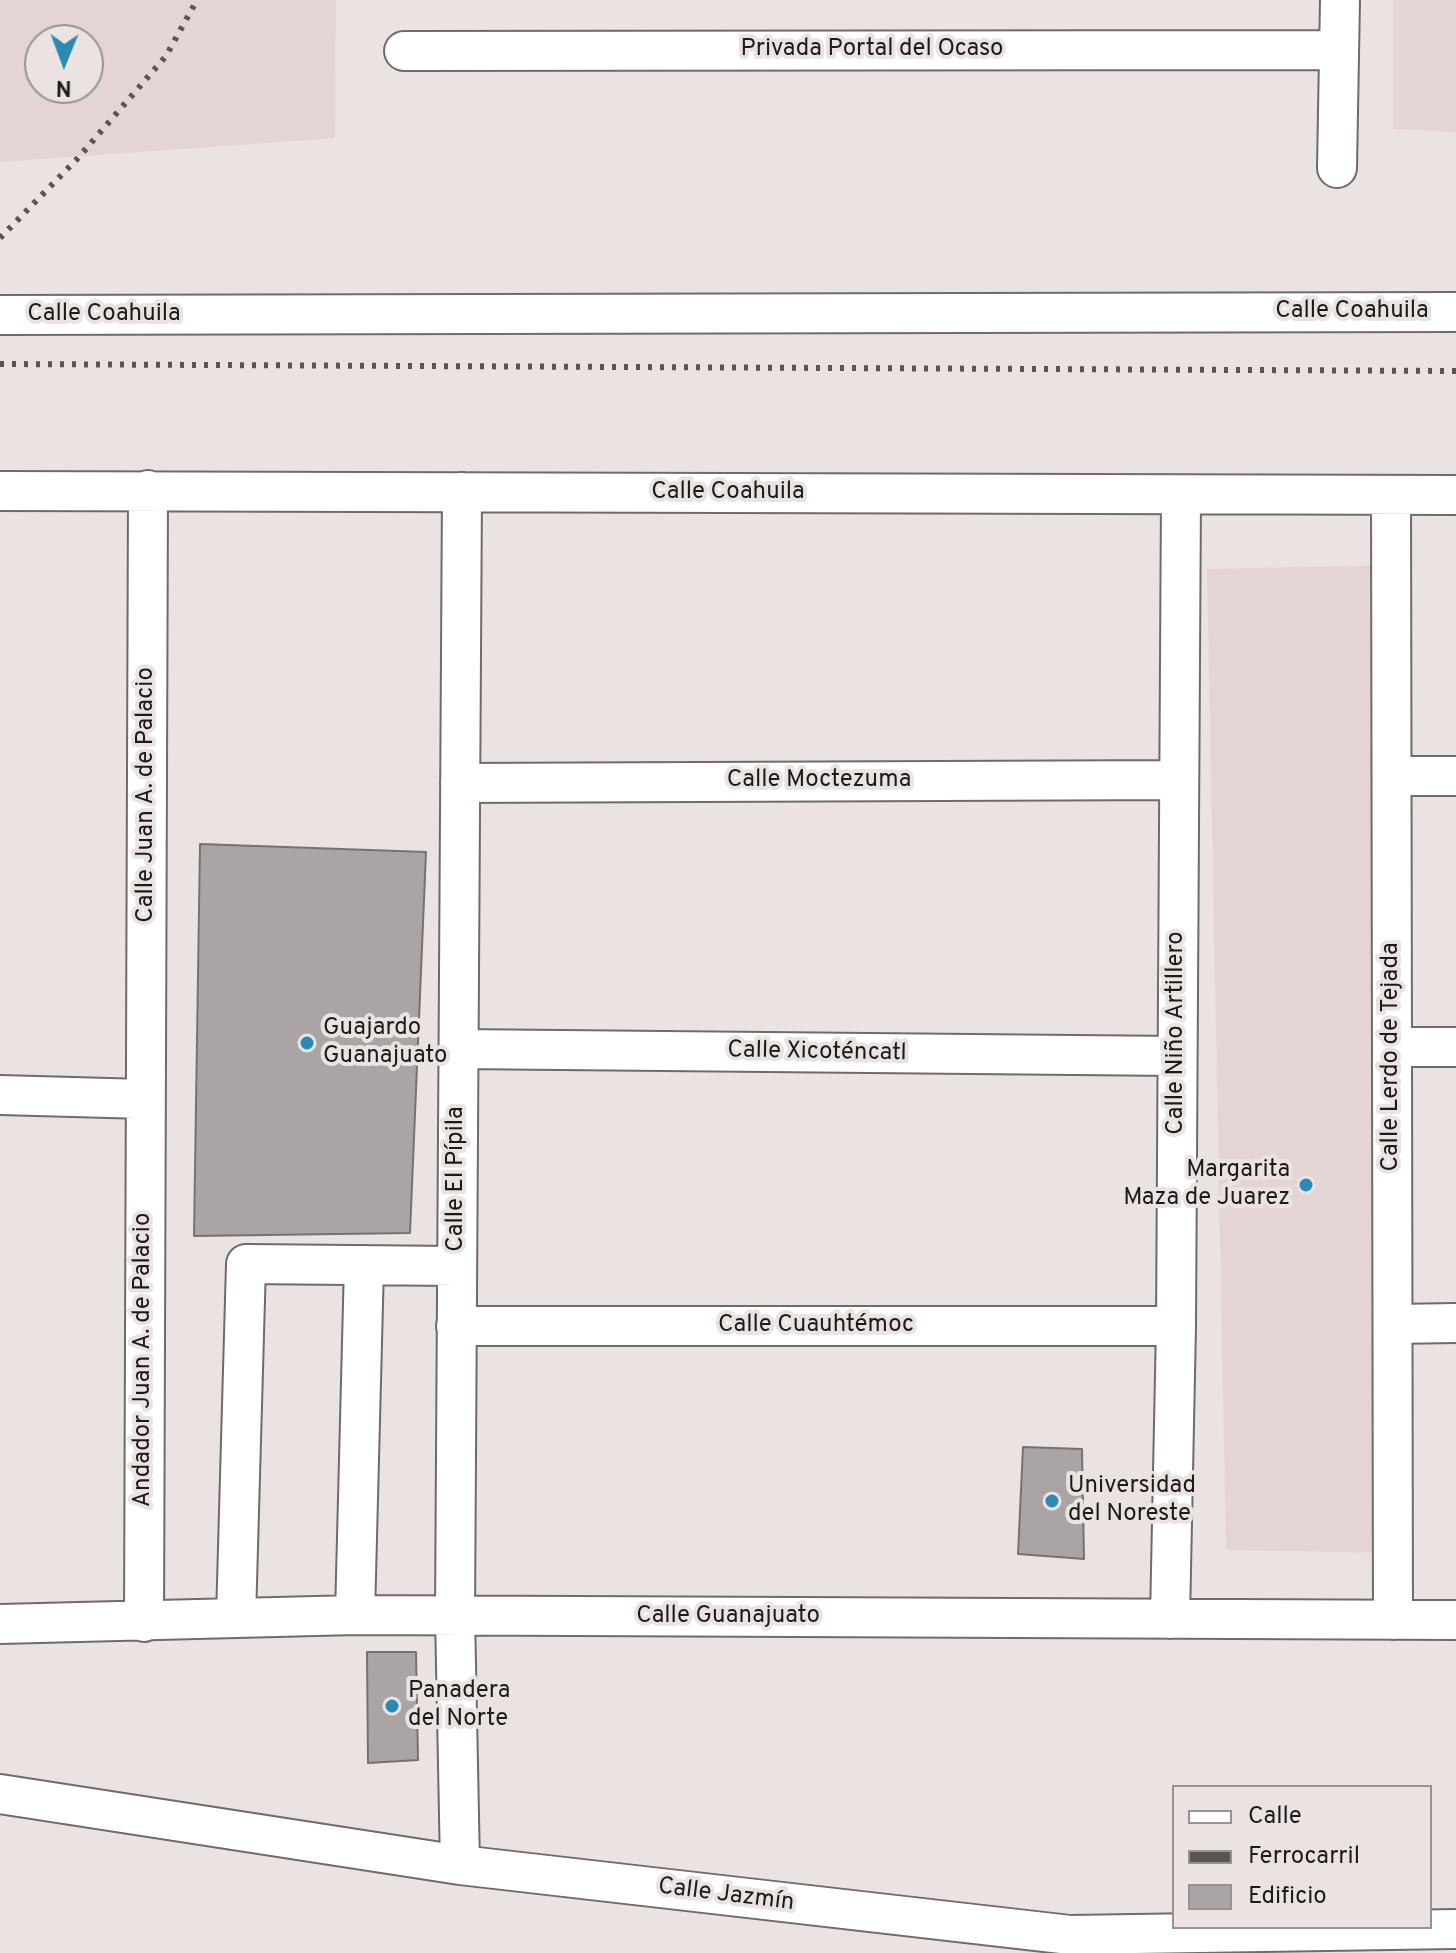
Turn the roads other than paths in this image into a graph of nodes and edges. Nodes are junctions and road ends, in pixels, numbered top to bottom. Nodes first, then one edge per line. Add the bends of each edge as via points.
1 (1340, 0) edge
2 (1339, 50) junction
3 (404, 51) dead end
4 (1337, 168) dead end
5 (1456, 312) edge
6 (0, 315) edge
7 (148, 490) junction
8 (0, 491) edge
9 (462, 492) junction
10 (1181, 495) junction
11 (1391, 495) junction
12 (1456, 495) edge
13 (1392, 776) junction
14 (1456, 776) edge
15 (1179, 780) junction
16 (460, 783) junction
17 (1392, 1047) junction
18 (1456, 1047) edge
19 (458, 1049) junction
20 (1177, 1056) junction
21 (0, 1095) edge
22 (145, 1099) junction
23 (364, 1265) junction
24 (456, 1266) junction
25 (1456, 1323) edge
26 (1394, 1324) junction
27 (456, 1326) junction
28 (1176, 1326) junction
29 (355, 1615) junction
30 (455, 1615) junction
31 (236, 1618) junction
32 (1170, 1619) junction
33 (1393, 1620) junction
34 (1456, 1620) edge
35 (144, 1622) junction
36 (0, 1624) edge
37 (0, 1794) edge
38 (460, 1865) junction
39 (1456, 1929) edge
40 (1069, 1944) edge

1 - 2 street
2 - 3 street, Privada Portal del Ocaso
2 - 4 street
5 - 6 street, Calle Coahuila
7 - 8 street, Calle Coahuila
7 - 9 street, Calle Coahuila
7 - 22 street, Calle Juan A. de Palacio
9 - 10 street, Calle Coahuila
9 - 16 street, Calle El Pípila
10 - 11 street, Calle Coahuila
10 - 15 street, Calle Niño Artillero
11 - 12 street, Calle Coahuila
11 - 13 street, Calle Lerdo de Tejada
13 - 14 street
13 - 17 street, Calle Lerdo de Tejada
15 - 16 street, Calle Moctezuma
15 - 20 street, Calle Niño Artillero
16 - 19 street, Calle El Pípila
17 - 18 street
17 - 26 street, Calle Lerdo de Tejada
19 - 20 street, Calle Xicoténcatl
19 - 24 street, Calle El Pípila
20 - 28 street, Calle Niño Artillero
21 - 22 street
22 - 35 street, Andador Juan A. de Palacio
23 - 24 street
23 - 29 street
23 - 31 street via 246,1264
24 - 27 street, Calle El Pípila
25 - 26 street
26 - 33 street, Calle Lerdo de Tejada
27 - 28 street, Calle Cuauhtémoc
27 - 30 street, Calle El Pípila
28 - 32 street, Calle Niño Artillero
29 - 30 street, Calle Guanajuato
29 - 31 street, Calle Guanajuato
30 - 32 street, Calle Guanajuato
30 - 38 street, Calle El Pípila
31 - 35 street, Calle Guanajuato
32 - 33 street, Calle Guanajuato
33 - 34 street, Calle Guanajuato
35 - 36 street, Calle Guanajuato
37 - 38 street, Calle Jazmín
38 - 40 street, Calle Jazmín
39 - 40 street, Calle Jazmín

